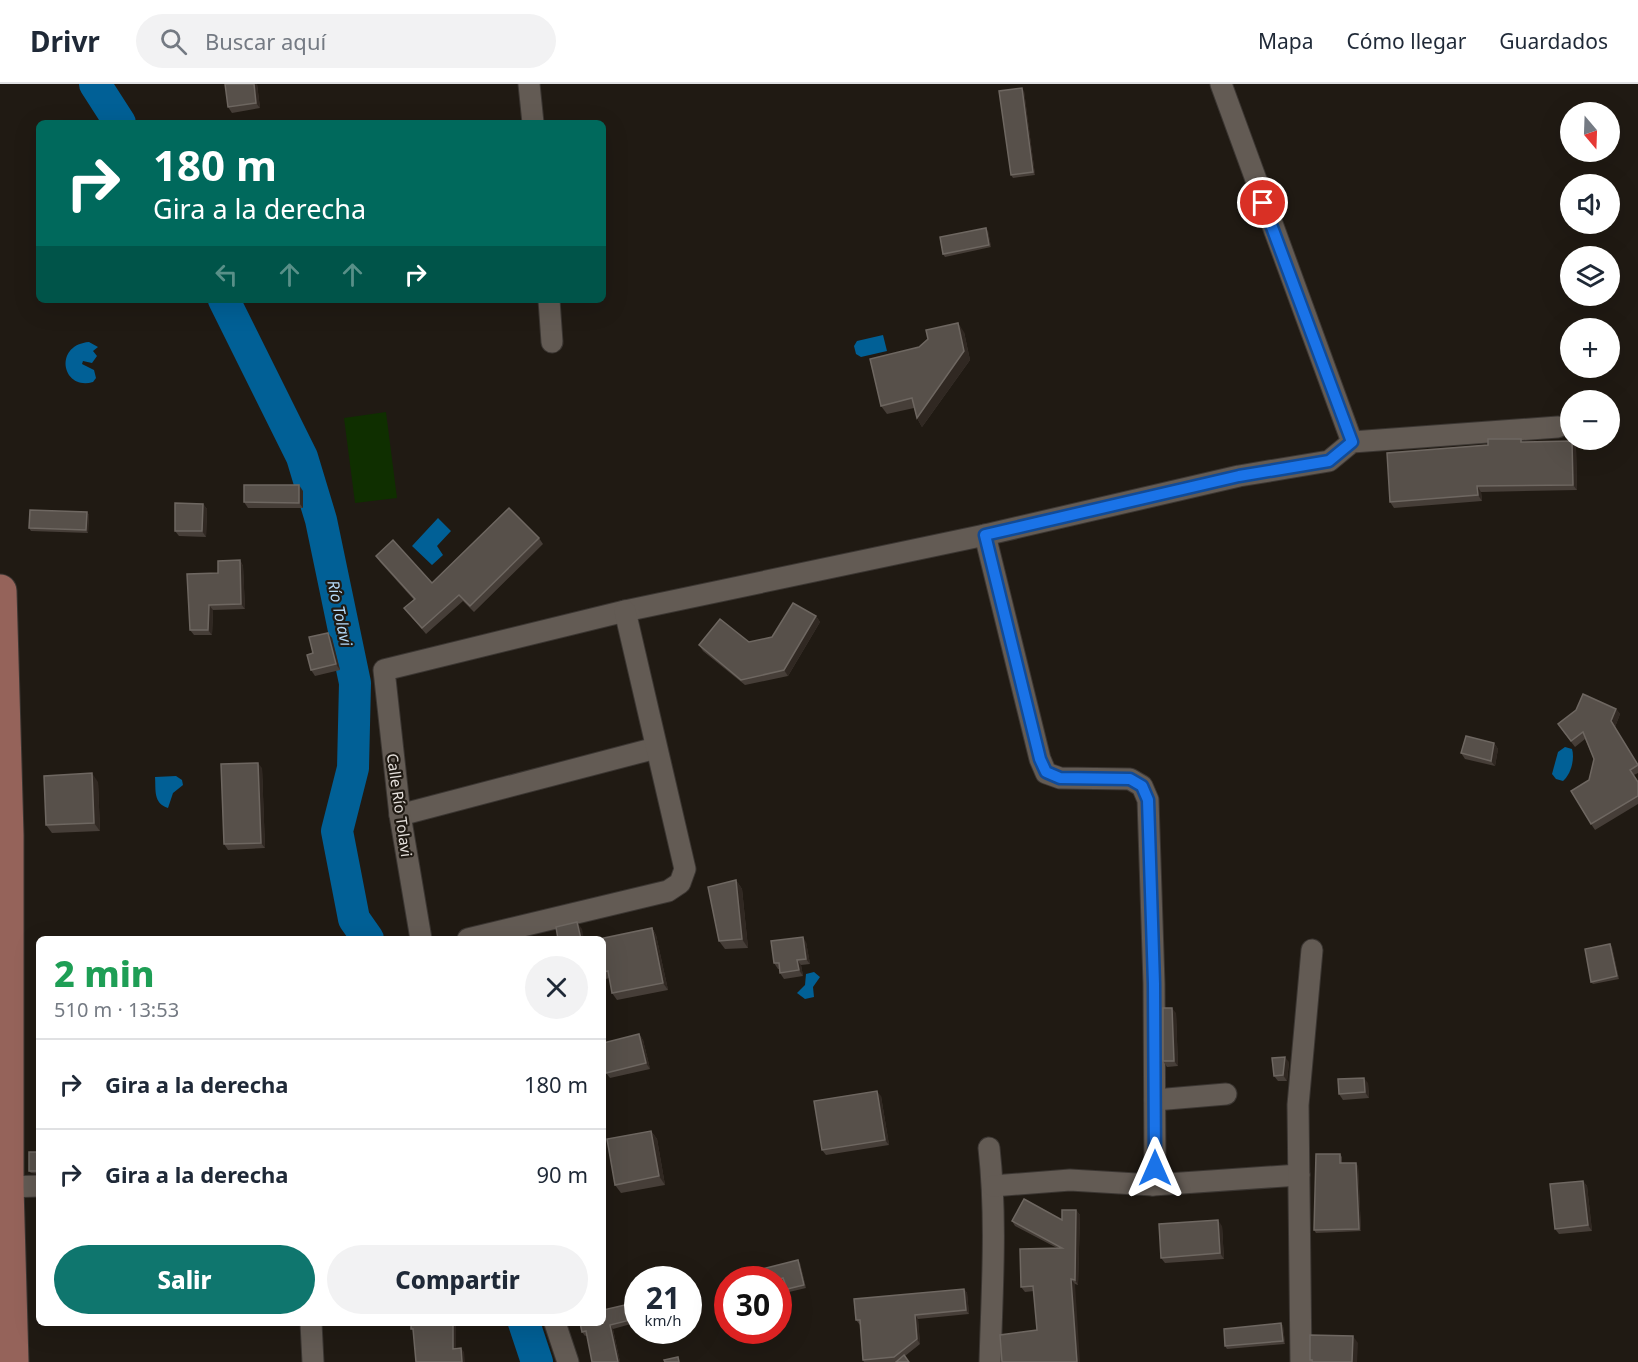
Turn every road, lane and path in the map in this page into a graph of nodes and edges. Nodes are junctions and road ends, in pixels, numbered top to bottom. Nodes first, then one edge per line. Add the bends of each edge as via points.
1 (529, 84) edge
2 (1221, 84) edge
3 (533, 120) edge
4 (549, 303) edge
5 (552, 342) dead end
6 (1558, 427) dead end
7 (1352, 442) junction
8 (985, 535) junction
9 (0, 591) edge
10 (625, 611) junction
11 (656, 748) junction
12 (400, 815) junction
13 (420, 936) edge
14 (480, 936) edge
15 (1312, 950) dead end
16 (1226, 1094) dead end
17 (1155, 1100) junction
18 (988, 1148) dead end
19 (1299, 1175) junction
20 (1153, 1185) junction
21 (993, 1186) junction
22 (23, 1187) edge
23 (311, 1326) edge
24 (556, 1326) edge
25 (12, 1362) edge
26 (313, 1362) edge
27 (568, 1362) edge
28 (990, 1362) edge
29 (1301, 1362) edge

1 - 3 street
2 - 7 street
4 - 5 street
6 - 7 street
7 - 8 street via 1329,461 1239,476
8 - 10 street
8 - 17 street via 1046,772 1060,778 1130,779 1142,786 1148,800
9 - 22 main road
10 - 11 street
10 - 12 street, Calle Río Tolavi via 384,670
11 - 12 street
11 - 14 street via 685,868 680,883 668,891
12 - 13 street, Calle Río Tolavi
15 - 19 street via 1298,1105
16 - 17 street
17 - 20 street
18 - 21 street
19 - 20 street
19 - 29 street
20 - 21 street via 1070,1179
21 - 28 street
22 - 25 main road
23 - 26 street
24 - 27 street

